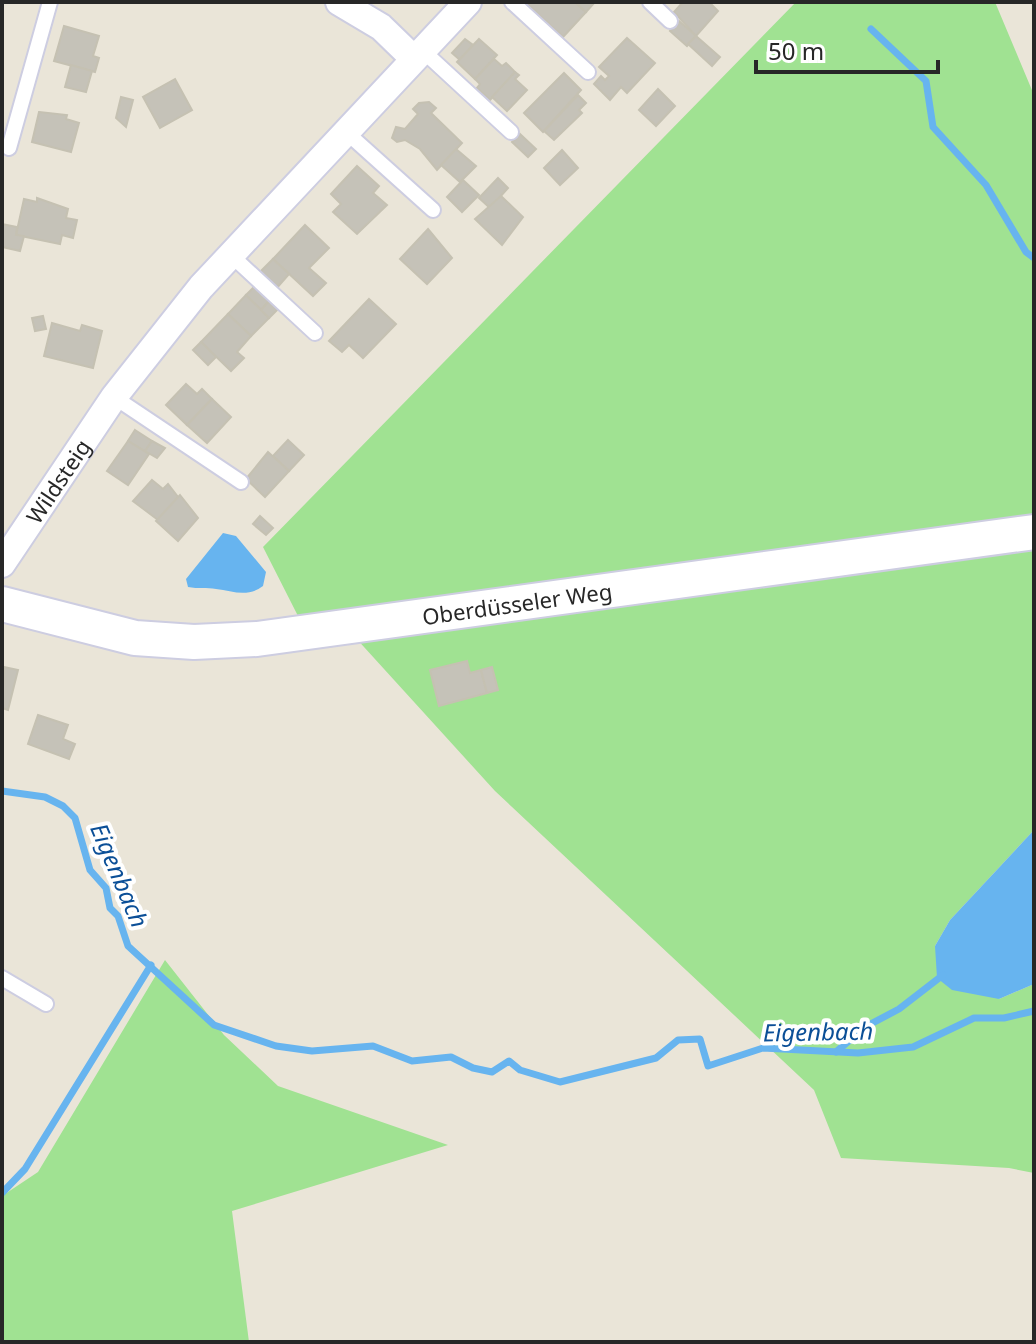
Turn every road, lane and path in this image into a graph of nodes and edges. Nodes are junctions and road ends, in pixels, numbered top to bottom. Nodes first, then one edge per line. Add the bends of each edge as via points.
1 (50, 2) edge
2 (339, 2) edge
3 (468, 2) edge
4 (512, 2) edge
5 (650, 2) edge
6 (670, 21) dead end
7 (418, 54) junction
8 (588, 72) dead end
9 (345, 131) junction
10 (511, 132) dead end
11 (9, 148) dead end
12 (433, 210) dead end
13 (231, 255) junction
14 (315, 333) dead end
15 (114, 397) junction
16 (241, 482) dead end
17 (1034, 532) edge
18 (2, 564) edge
19 (2, 604) edge
20 (2, 978) edge
21 (46, 1004) dead end

1 - 11 lane
2 - 7 street
3 - 7 street, Wildsteig
4 - 8 lane
5 - 6 lane
7 - 9 street, Wildsteig
7 - 10 lane
9 - 12 lane
9 - 13 street, Wildsteig
13 - 14 lane
13 - 15 street, Wildsteig
15 - 16 lane
15 - 18 street, Wildsteig
17 - 19 street, Oberdüsseler Weg via 257,639 135,638
20 - 21 lane

